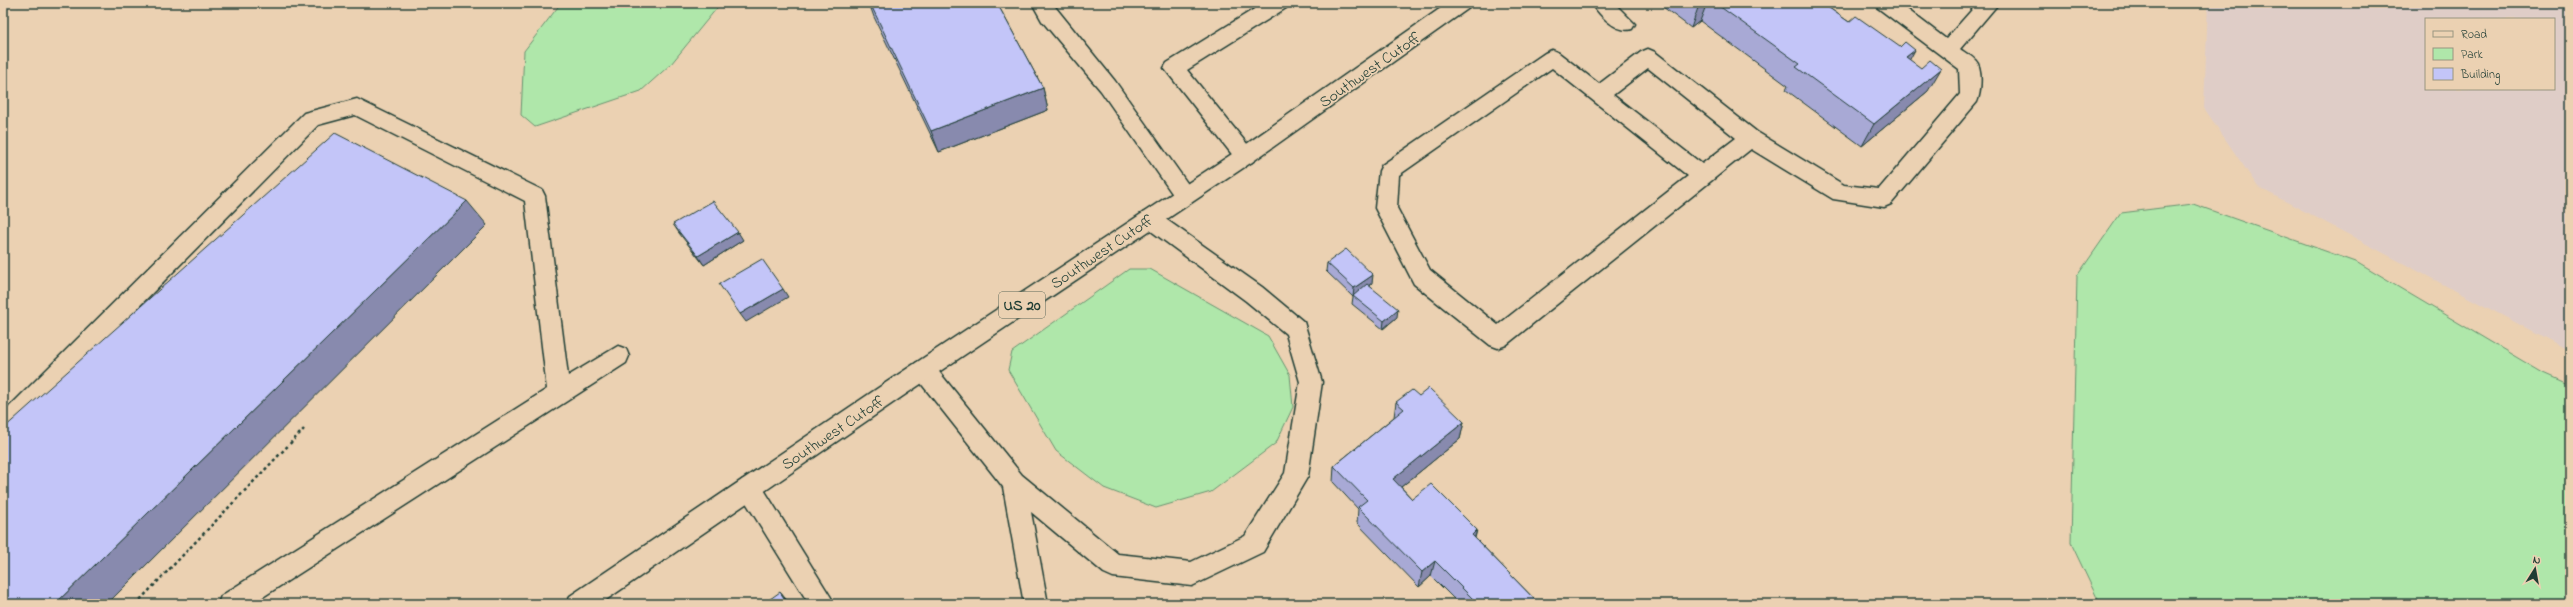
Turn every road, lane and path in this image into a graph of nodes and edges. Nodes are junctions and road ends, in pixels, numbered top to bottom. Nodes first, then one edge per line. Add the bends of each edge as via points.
1 (1042, 3) edge
2 (1279, 3) edge
3 (1462, 3) edge
4 (1602, 3) edge
5 (1885, 3) edge
6 (1989, 3) edge
7 (1624, 24) dead end
8 (1948, 50) junction
9 (1599, 95) junction
10 (1750, 138) junction
11 (1245, 156) junction
12 (1702, 176) junction
13 (1185, 196) junction
14 (1150, 219) junction
15 (618, 356) dead end
16 (924, 370) junction
17 (559, 394) junction
18 (3, 429) edge
19 (304, 429) dead end
20 (1014, 482) junction
21 (750, 488) junction
22 (136, 604) edge
23 (230, 604) edge
24 (579, 604) edge
25 (823, 604) edge
26 (1036, 604) edge

1 - 13 main road via 1049,16 1108,86
2 - 11 main road via 1174,68
3 - 11 main road, Southwest Cutoff / US 20
4 - 7 main road
5 - 8 main road
6 - 8 main road
8 - 10 main road via 1969,66 1970,96 1884,198 1840,194
9 - 10 main road via 1648,57
9 - 12 main road
9 - 12 main road via 1552,58 1389,171 1386,208 1422,276 1498,338
10 - 12 main road
11 - 13 main road, Southwest Cutoff / US 20
13 - 14 main road, Southwest Cutoff / US 20
14 - 16 main road, Southwest Cutoff / US 20
14 - 20 main road via 1254,294 1296,329 1311,382 1296,476 1254,544 1192,574 1113,565
15 - 17 main road
16 - 20 main road
16 - 21 main road, Southwest Cutoff / US 20
17 - 18 main road via 535,196 357,107 311,119
17 - 23 main road
19 - 22 path
20 - 26 main road
21 - 24 main road, Southwest Cutoff / US 20
21 - 25 main road

